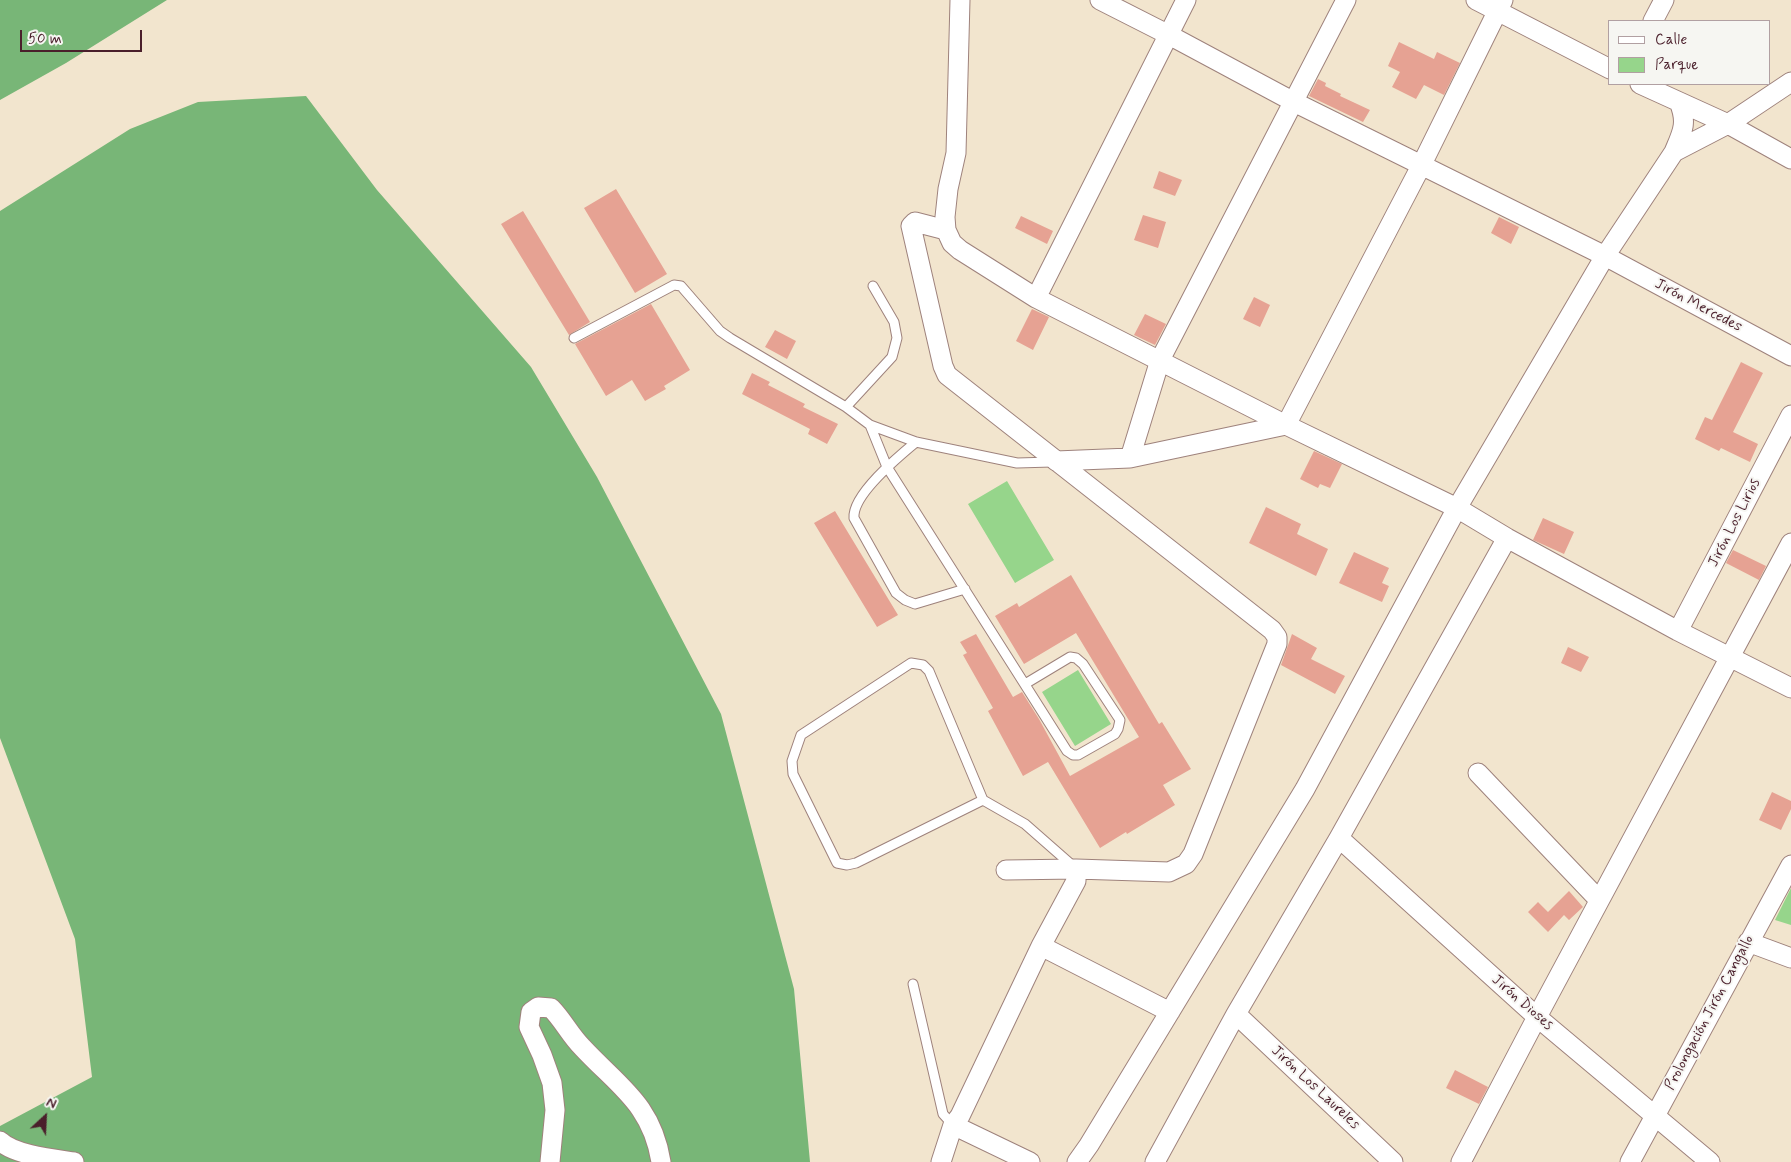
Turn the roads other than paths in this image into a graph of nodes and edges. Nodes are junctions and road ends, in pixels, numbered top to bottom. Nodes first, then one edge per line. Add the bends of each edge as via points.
1 (960, 0) edge
2 (1100, 0) edge
3 (1186, 0) edge
4 (1346, 0) edge
5 (1476, 0) edge
6 (1664, 0) edge
7 (1500, 6) edge
8 (1654, 20) edge
9 (1169, 35) junction
10 (1608, 68) edge
11 (1791, 82) edge
12 (1642, 85) edge
13 (1294, 102) junction
14 (1679, 102) junction
15 (1728, 124) junction
16 (1674, 152) junction
17 (1791, 159) edge
18 (1421, 166) junction
19 (946, 230) junction
20 (1605, 256) junction
21 (873, 286) dead end
22 (1036, 298) junction
23 (574, 338) dead end
24 (1791, 356) edge
25 (1160, 360) junction
26 (846, 407) junction
27 (1791, 414) edge
28 (870, 424) junction
29 (1286, 425) junction
30 (916, 442) junction
31 (1130, 458) junction
32 (1056, 461) junction
33 (887, 466) junction
34 (1457, 508) junction
35 (1507, 538) junction
36 (1791, 543) edge
37 (964, 589) junction
38 (1678, 631) junction
39 (1730, 657) junction
40 (1026, 684) junction
41 (1791, 688) edge
42 (1478, 772) dead end
43 (983, 800) junction
44 (1339, 838) junction
45 (1791, 865) edge
46 (1076, 869) junction
47 (1006, 870) dead end
48 (1599, 900) junction
49 (1748, 942) junction
50 (1041, 946) junction
51 (1791, 958) edge
52 (913, 984) dead end
53 (1170, 1012) junction
54 (1236, 1014) junction
55 (1537, 1016) junction
56 (1655, 1115) junction
57 (954, 1125) junction
58 (0, 1141) edge
59 (74, 1162) edge
60 (550, 1162) edge
61 (661, 1162) edge
62 (941, 1162) edge
63 (1030, 1162) edge
64 (1077, 1162) edge
65 (1155, 1162) edge
66 (1393, 1162) edge
67 (1461, 1162) edge
68 (1630, 1162) edge
69 (1710, 1162) edge

1 - 19 street via 956,153 948,189
2 - 9 street, Jirón Mercedes
3 - 9 street
4 - 13 street
5 - 7 street
6 - 8 street
7 - 10 street
7 - 18 street
9 - 13 street, Jirón Mercedes
9 - 22 street
11 - 15 street
12 - 14 street
13 - 18 street, Jirón Mercedes
13 - 25 street
14 - 15 street
14 - 16 street via 1684,112 1684,128
15 - 16 street
15 - 17 street
16 - 20 street
18 - 20 street, Jirón Mercedes
18 - 29 street
19 - 22 street via 952,243 960,250
19 - 32 street via 915,222 911,226 947,375
20 - 24 street, Jirón Mercedes
20 - 34 street
21 - 26 lane via 894,322 897,338 892,357
22 - 25 street
23 - 26 lane via 674,285 681,286 720,331
25 - 29 street
25 - 31 street
26 - 28 lane
27 - 38 street, Jirón Los Lirios
28 - 30 lane
28 - 33 lane
29 - 31 street
29 - 34 street
30 - 32 lane via 1016,463
30 - 33 lane
31 - 32 street
32 - 46 street via 1277,637 1208,818 1186,864 1169,872
33 - 37 lane
33 - 37 lane via 853,511 896,593 915,604
34 - 35 street
34 - 53 street via 1305,789
35 - 38 street
35 - 44 street
36 - 39 street
37 - 40 lane
38 - 39 street
39 - 41 street
39 - 48 street
40 - 40 lane via 1073,755 1115,734 1120,720 1076,658 1070,657
42 - 48 street
43 - 43 lane via 856,863 837,863 793,774 792,761 801,735 911,663 923,665 929,671
43 - 46 lane via 1025,824
44 - 54 street
44 - 55 street, Jirón Dioses
45 - 49 street, Prolongación Jirón Cangallo
46 - 47 street
46 - 50 street via 1076,881
48 - 55 street
49 - 51 street
49 - 56 street, Prolongación Jirón Cangallo
50 - 53 street
50 - 57 street
52 - 57 lane via 943,1114
53 - 64 street
54 - 65 street
54 - 66 street, Jirón Los Laureles
55 - 56 street, Jirón Dioses
55 - 67 street
56 - 68 street, Prolongación Jirón Cangallo
56 - 69 street, Jirón Dioses
57 - 62 street
57 - 63 street
58 - 59 street via 38,1157
60 - 61 street via 555,1110 552,1083 529,1027 531,1012 538,1007 551,1008 580,1045 628,1092 646,1117 658,1142

